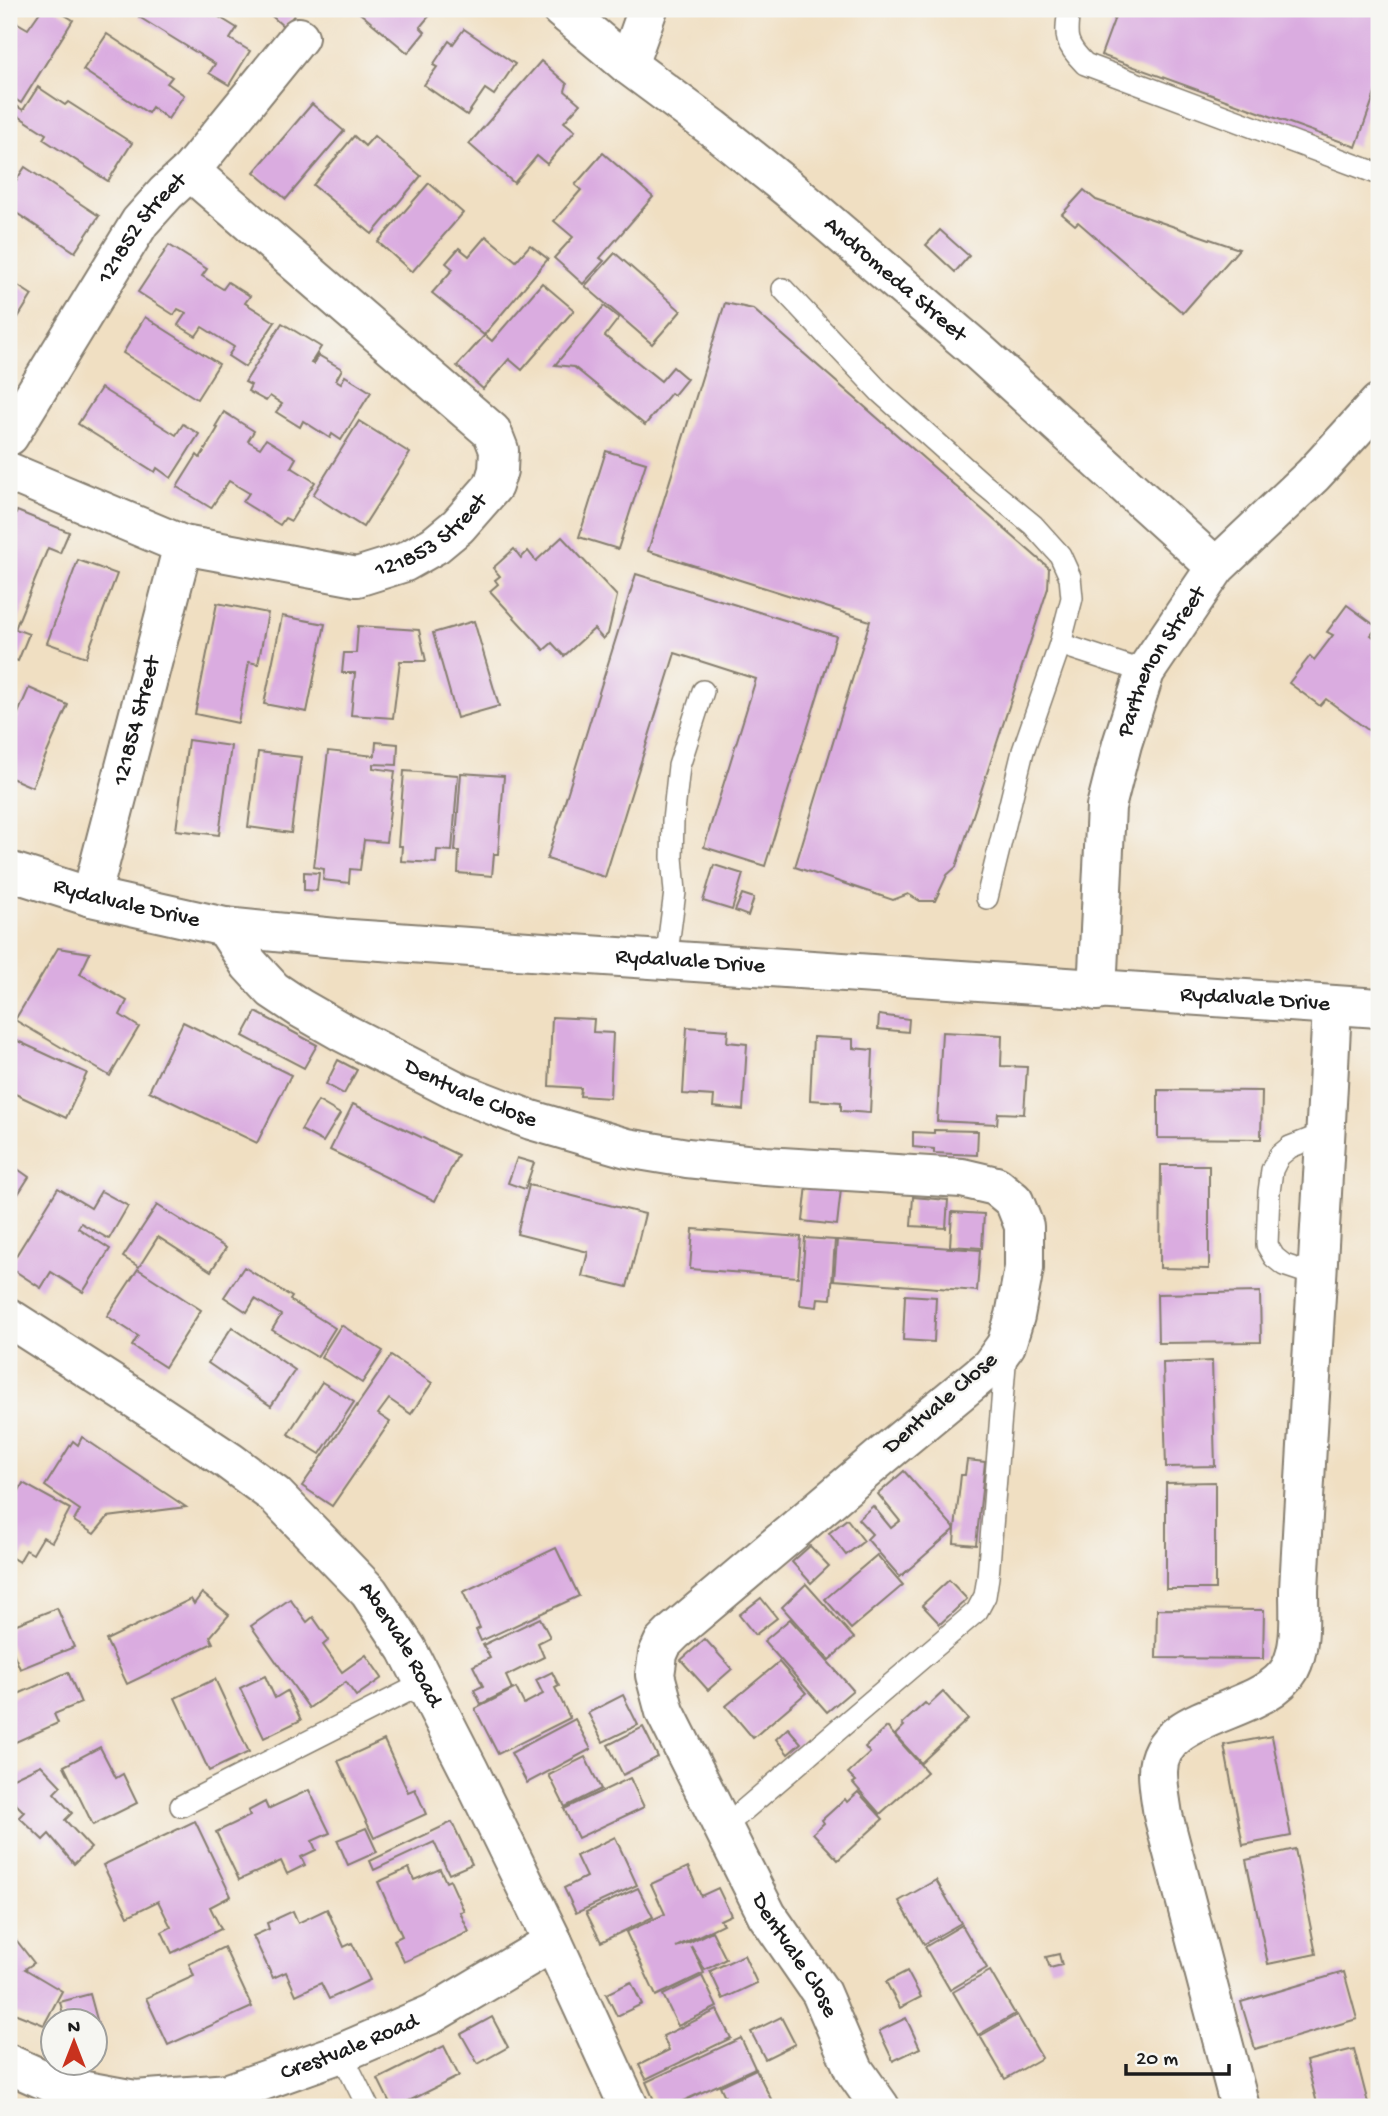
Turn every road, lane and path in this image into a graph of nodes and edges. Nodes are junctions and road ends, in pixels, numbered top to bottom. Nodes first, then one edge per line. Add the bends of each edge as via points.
1 (561, 9) edge
2 (648, 9) edge
3 (1069, 9) edge
4 (299, 37) dead end
5 (628, 65) junction
6 (190, 171) junction
7 (1379, 174) edge
8 (783, 289) dead end
9 (1379, 403) edge
10 (9, 436) edge
11 (9, 472) edge
12 (183, 545) junction
13 (1216, 567) junction
14 (1060, 644) junction
15 (1145, 672) junction
16 (703, 691) dead end
17 (9, 870) edge
18 (91, 897) junction
19 (988, 898) dead end
20 (225, 927) junction
21 (666, 961) junction
22 (1097, 990) junction
23 (1332, 1005) junction
24 (1379, 1008) edge
25 (1326, 1133) junction
26 (1317, 1276) junction
27 (9, 1318) edge
28 (1006, 1345) junction
29 (424, 1683) junction
30 (181, 1806) dead end
31 (723, 1828) junction
32 (553, 1942) junction
33 (341, 2053) junction
34 (9, 2064) edge
35 (136, 2104) edge
36 (368, 2107) edge
37 (629, 2107) edge
38 (880, 2107) edge
39 (1240, 2107) edge

1 - 5 street, Andromeda Street
2 - 5 street
3 - 7 lane via 1069,48 1085,64
4 - 6 street, 121852 Street
5 - 13 street, Andromeda Street via 789,188 978,351
6 - 10 street, 121852 Street via 140,222
6 - 12 street, 121853 Street via 492,432 499,450 493,486 458,526 435,545 382,571 357,577
8 - 14 lane via 881,393 1033,525 1060,555 1070,577 1072,598
9 - 13 street, Parthenon Street via 1313,475
11 - 12 street, 121853 Street
12 - 18 street, 121854 Street
13 - 15 street, Parthenon Street
14 - 15 lane
14 - 19 lane via 1023,751
15 - 22 street, Parthenon Street via 1106,807
16 - 21 lane via 679,766 673,821 675,891
17 - 18 street, Rydalvale Drive
18 - 20 street, Rydalvale Drive
20 - 21 street, Rydalvale Drive
20 - 28 street, Dentvale Close via 273,990 300,1008 459,1092 531,1120 627,1148 687,1158 962,1178 996,1186 1014,1201 1024,1226 1024,1268
21 - 22 street, Rydalvale Drive
22 - 23 street, Rydalvale Drive
23 - 24 street, Rydalvale Drive
23 - 25 street
25 - 26 street
25 - 26 lane via 1279,1156 1269,1192 1267,1245 1284,1265
26 - 39 street via 1299,1623 1289,1670 1271,1688 1186,1727 1166,1745 1157,1770 1163,1815
27 - 29 street, Abervale Road via 275,1495 369,1592
28 - 31 lane via 988,1577 977,1611
28 - 31 street, Dentvale Close via 970,1386 663,1643 655,1675 665,1713
29 - 30 lane
29 - 32 street, Abervale Road
31 - 38 street, Dentvale Close via 766,1914 821,1993 854,2070
32 - 33 street, Crestvale Road via 432,2014
32 - 37 street, Abervale Road
33 - 35 street, Crestvale Road via 229,2093
33 - 36 lane
34 - 35 street, Crestvale Road via 58,2086

